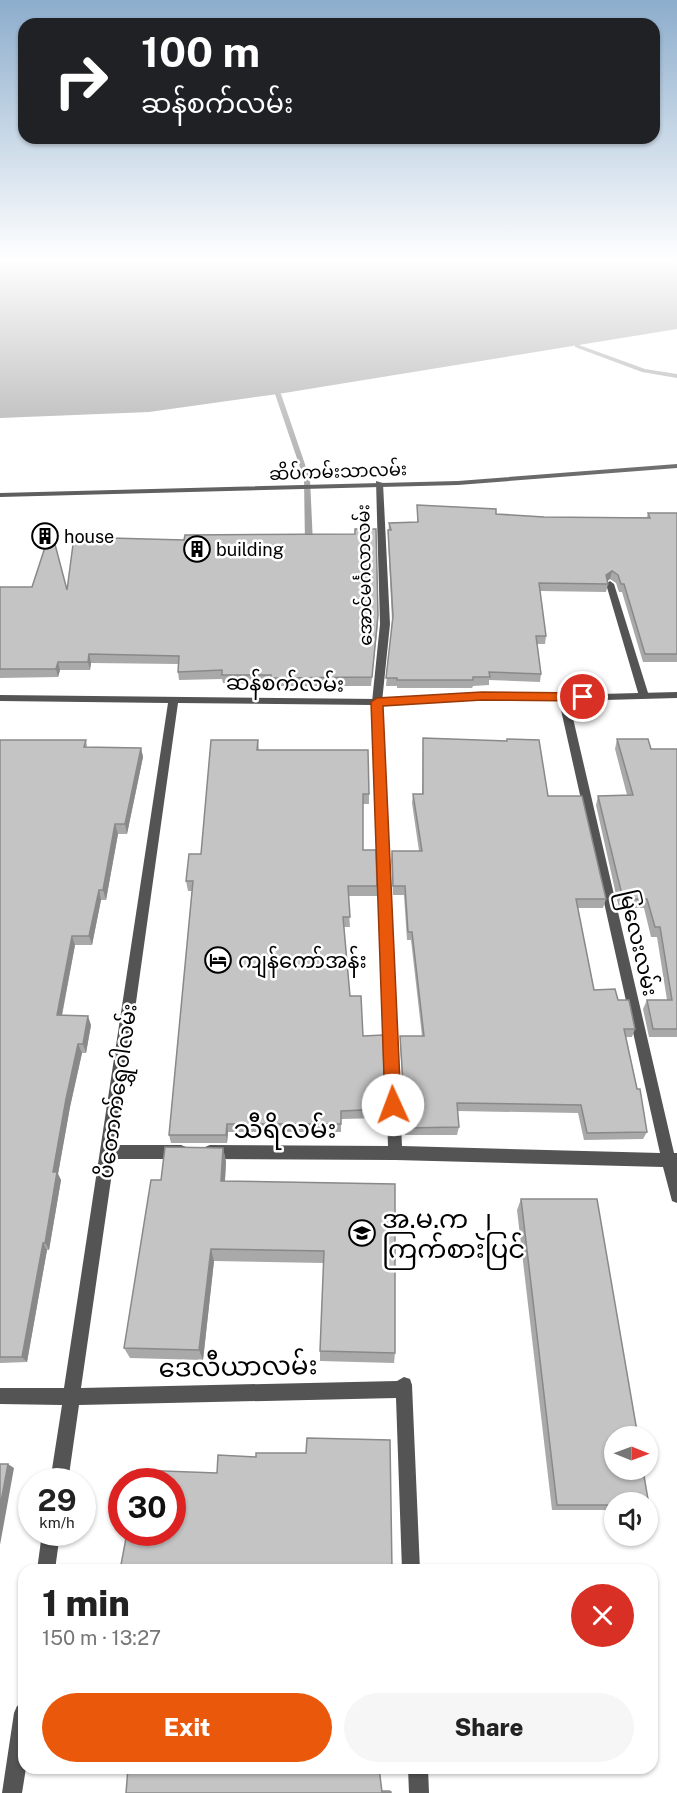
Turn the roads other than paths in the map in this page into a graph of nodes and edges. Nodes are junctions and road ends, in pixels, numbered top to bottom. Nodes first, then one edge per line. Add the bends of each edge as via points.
1 (677, 466) edge
2 (379, 483) junction
3 (0, 495) edge
4 (610, 584) edge
5 (677, 695) edge
6 (644, 696) junction
7 (0, 698) edge
8 (562, 698) junction
9 (174, 699) junction
10 (377, 702) junction
11 (109, 1152) junction
12 (395, 1152) junction
13 (673, 1160) edge
14 (677, 1196) edge
15 (0, 1396) edge
16 (72, 1397) junction
17 (61, 1468) edge
18 (49, 1546) edge
19 (47, 1564) edge
20 (411, 1564) edge
21 (18, 1753) edge
22 (418, 1774) edge
23 (12, 1793) edge
24 (419, 1793) edge

1 - 2 street, ဆိပ်ကမ်းသာလမ်း via 458,483
2 - 3 street, ဆိပ်ကမ်းသာလမ်း
2 - 10 street, အောင်မင်္ဂလာလမ်း via 385,624
4 - 6 street
5 - 6 street, ဆန်စက်လမ်း
6 - 8 street, ဆန်စက်လမ်း
7 - 9 street, ဆန်စက်လမ်း
8 - 10 street, ဆန်စက်လမ်း via 482,696
8 - 13 street, မြလေးလမ်း
9 - 10 street, ဆန်စက်လမ်း
9 - 11 street, ပိတောက်ရွှေဝါလမ်း
10 - 12 street
11 - 12 street, သီရိလမ်း
11 - 16 street, ပိတောက်ရွှေဝါလမ်း
12 - 13 street, သီရိလမ်း
13 - 14 street, မြလေးလမ်း
15 - 16 street, ဒေလီယာလမ်း
16 - 17 street, ပိတောက်ရွှေဝါလမ်း
16 - 20 street, ဒေလီယာလမ်း via 404,1387
18 - 19 street
21 - 23 street
22 - 24 street

